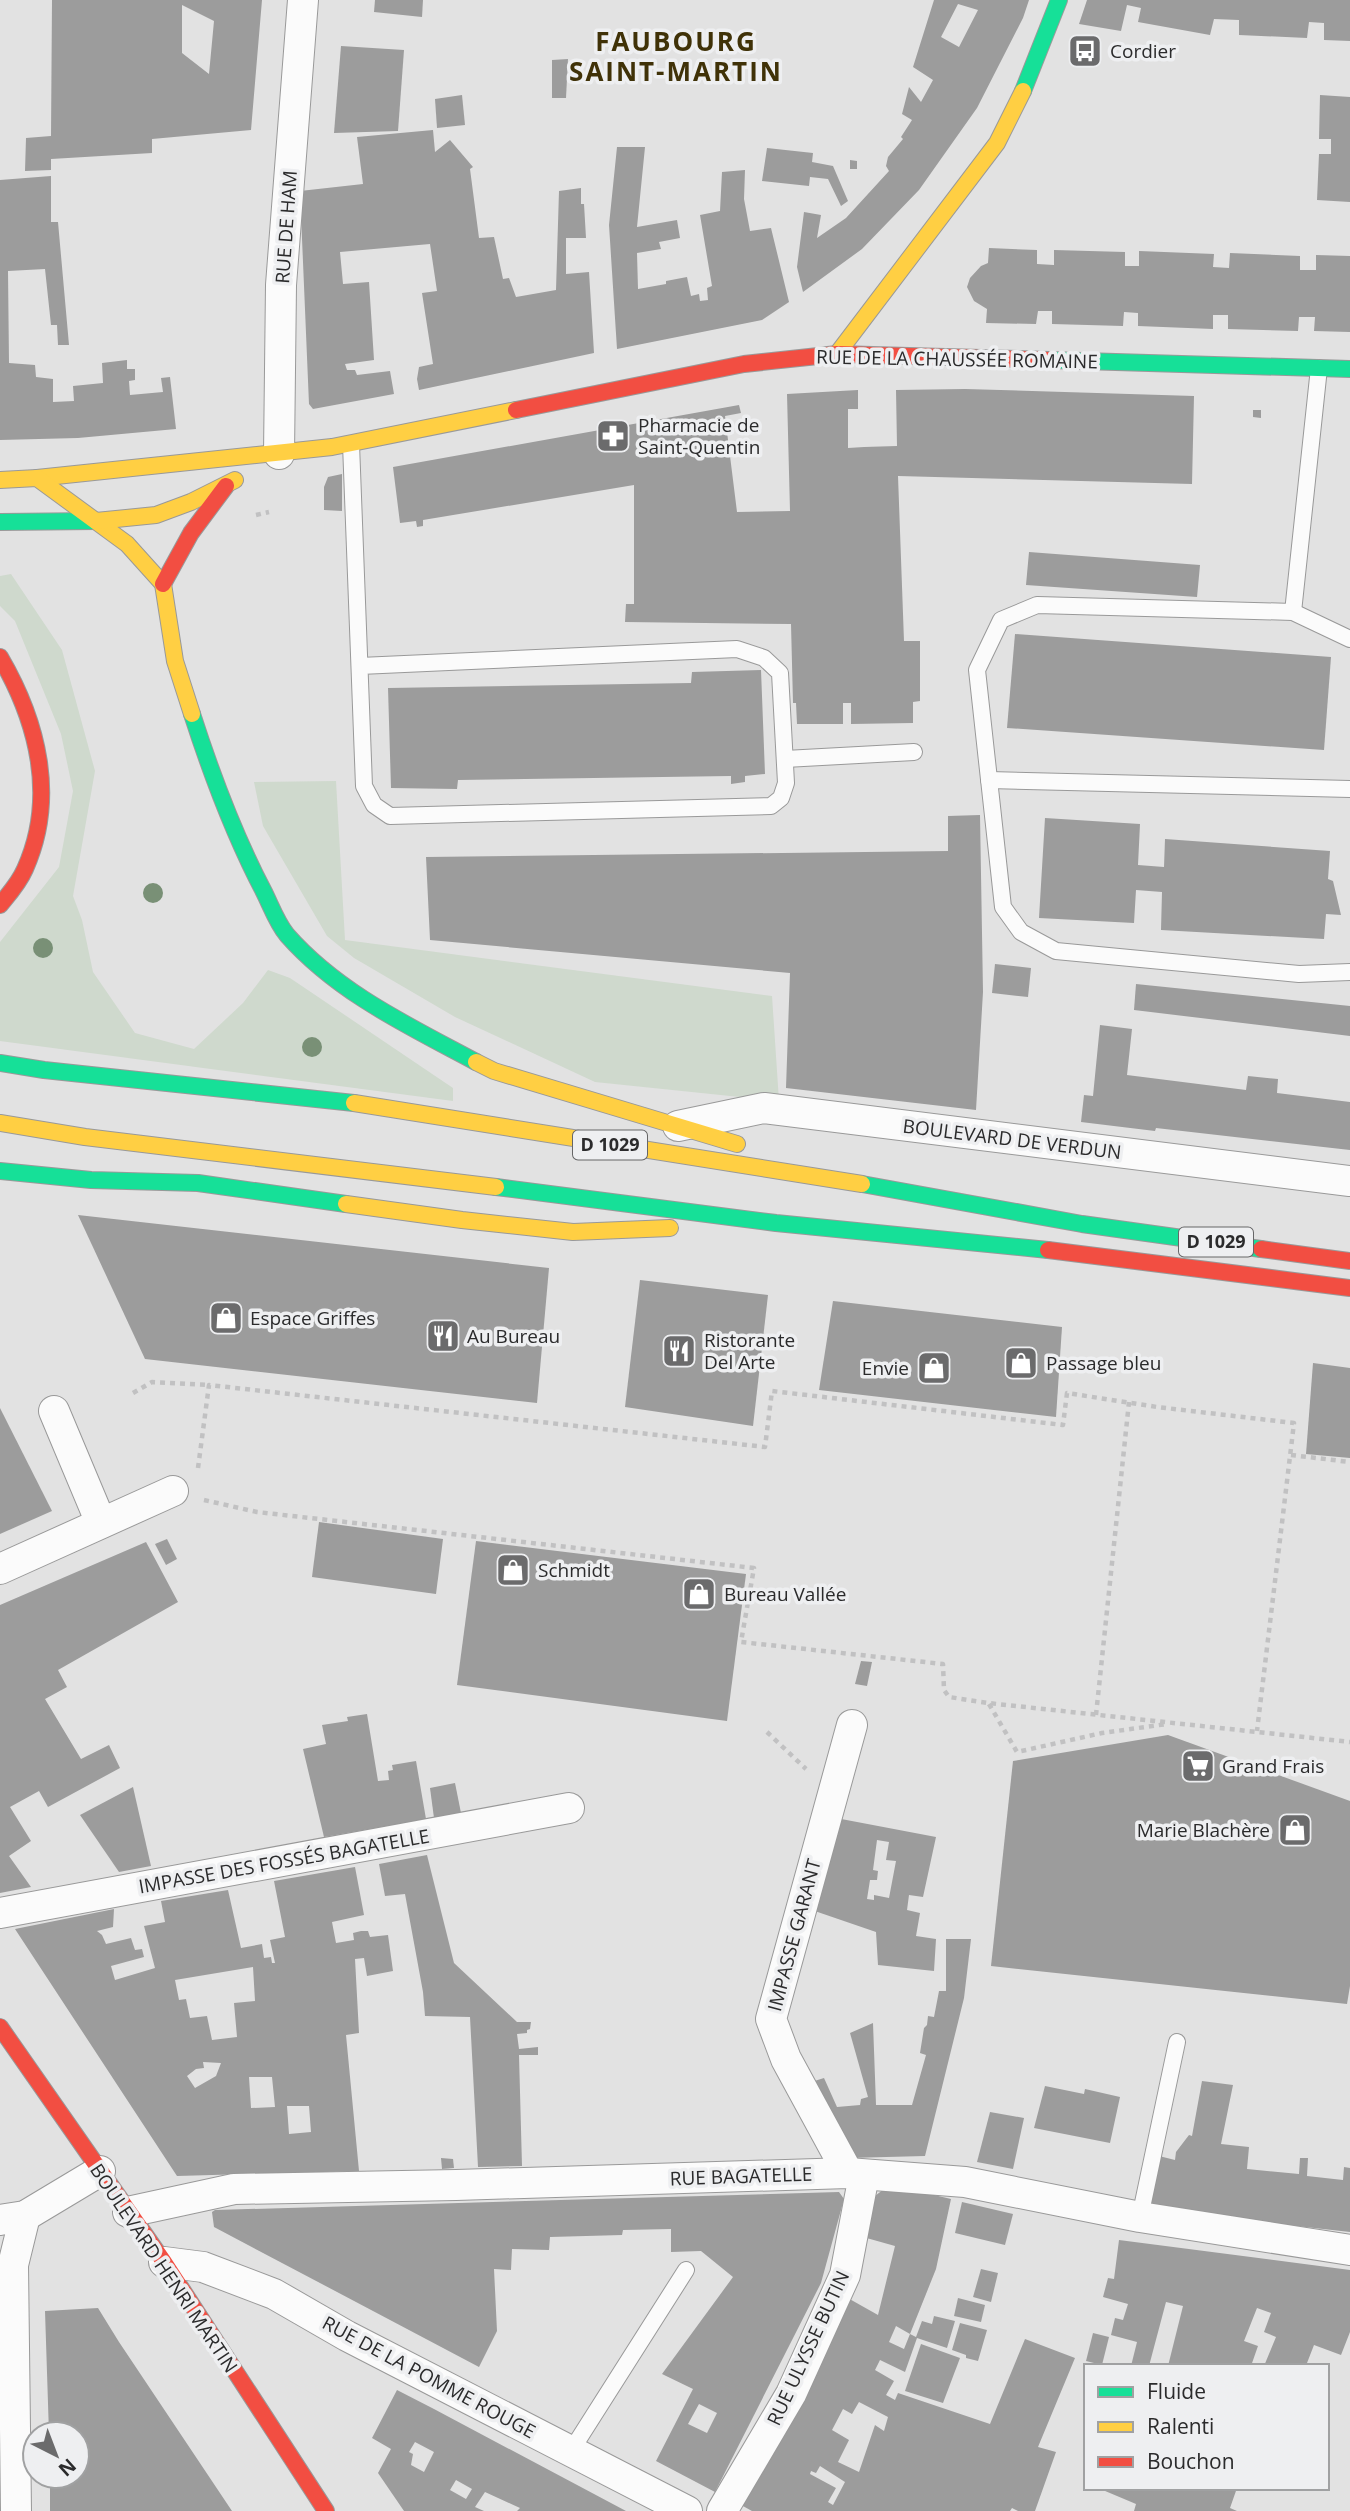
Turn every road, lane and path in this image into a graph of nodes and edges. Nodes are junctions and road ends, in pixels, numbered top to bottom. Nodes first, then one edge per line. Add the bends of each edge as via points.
1 (303, 0) edge
2 (1059, 0) edge
3 (837, 354) junction
4 (1319, 368) junction
5 (1350, 369) edge
6 (351, 444) junction
7 (279, 454) junction
8 (37, 478) junction
9 (0, 480) edge
10 (226, 485) junction
11 (96, 521) junction
12 (0, 522) edge
13 (163, 584) junction
14 (1293, 612) junction
15 (1350, 639) edge
16 (0, 657) edge
17 (360, 666) junction
18 (914, 752) dead end
19 (785, 758) junction
20 (989, 780) junction
21 (1350, 789) edge
22 (0, 905) edge
23 (1350, 972) edge
24 (0, 1063) edge
25 (0, 1123) edge
26 (676, 1126) junction
27 (0, 1171) edge
28 (1350, 1181) edge
29 (887, 1188) junction
30 (776, 1223) junction
31 (1350, 1261) edge
32 (1350, 1288) edge
33 (209, 1385) junction
34 (133, 1392) dead end
35 (1129, 1402) junction
36 (54, 1411) dead end
37 (1291, 1455) junction
38 (1350, 1462) edge
39 (198, 1472) dead end
40 (184, 1495) joint
41 (101, 1523) junction
42 (0, 1569) edge
43 (988, 1703) junction
44 (1097, 1714) junction
45 (1178, 1723) junction
46 (852, 1725) dead end
47 (1257, 1731) junction
48 (767, 1732) dead end
49 (1350, 1742) edge
50 (832, 1797) junction
51 (569, 1808) dead end
52 (0, 1913) edge
53 (0, 2026) edge
54 (1177, 2042) dead end
55 (100, 2171) junction
56 (856, 2174) junction
57 (128, 2212) junction
58 (1140, 2217) junction
59 (13, 2218) edge
60 (1350, 2250) edge
61 (164, 2262) junction
62 (686, 2270) dead end
63 (571, 2451) junction
64 (16, 2511) edge
65 (326, 2511) edge
66 (687, 2511) edge
67 (722, 2511) edge

1 - 7 street, RUE DE HAM via 281,285
2 - 3 main road via 997,143
3 - 4 main road, RUE DE LA CHAUSSÉE ROMAINE
3 - 6 main road, RUE DE LA CHAUSSÉE ROMAINE via 744,364
4 - 5 main road, RUE DE LA CHAUSSÉE ROMAINE
4 - 14 lane
6 - 7 main road, RUE DE LA CHAUSSÉE ROMAINE
6 - 17 lane
7 - 8 main road, RUE DE LA CHAUSSÉE ROMAINE
7 - 10 main road, RUE DE LA CHAUSSÉE ROMAINE
8 - 9 main road, RUE DE LA CHAUSSÉE ROMAINE
8 - 11 main road
10 - 11 main road, RUE DE LA CHAUSSÉE ROMAINE via 156,515
10 - 13 main road via 191,533
11 - 12 main road, RUE DE LA CHAUSSÉE ROMAINE
11 - 13 main road via 127,544
13 - 26 main road via 175,662 209,767 238,843 285,933 366,1003 494,1071
14 - 15 lane
14 - 20 lane via 1037,606 1001,620 977,670
16 - 22 main road via 23,697 37,738 42,784 25,870
17 - 19 lane via 737,649 764,658 780,673
17 - 19 lane via 365,786 374,805 390,816 771,806 781,798 786,783
18 - 19 lane
20 - 21 lane
20 - 23 lane via 1003,907 1021,933 1056,951 1299,974
24 - 29 main road, D 1029 via 334,1100
25 - 30 main road
26 - 28 street, BOULEVARD DE VERDUN via 764,1108
26 - 29 main road
27 - 30 main road via 198,1183 573,1232
29 - 31 main road, D 1029 via 1082,1224
30 - 32 main road via 1087,1254
33 - 34 path via 152,1382
33 - 35 path via 765,1447 772,1391 1063,1425 1068,1394
33 - 39 path
35 - 37 path via 1294,1423
35 - 44 path
36 - 41 street
37 - 38 path
37 - 47 path
40 - 41 street
40 - 43 path via 257,1512 754,1568 741,1642 943,1664 944,1690 949,1697
41 - 42 street
43 - 44 path
43 - 45 path via 1017,1752 1102,1733
44 - 45 path
45 - 47 path
46 - 50 street, IMPASSE GARANT
47 - 49 path
48 - 50 path
50 - 56 street, IMPASSE GARANT via 771,2019 786,2059
51 - 52 street, IMPASSE DES FOSSÉS BAGATELLE
53 - 55 main road, BOULEVARD HENRI MARTIN
54 - 58 lane
55 - 57 main road, BOULEVARD HENRI MARTIN
55 - 59 street
56 - 57 street, RUE BAGATELLE via 234,2189
56 - 58 street, RUE BAGATELLE via 965,2182
56 - 67 street, RUE ULYSSE BUTIN via 845,2275 791,2394
57 - 61 main road, BOULEVARD HENRI MARTIN
58 - 60 street, RUE BAGATELLE
59 - 64 street
61 - 63 street, RUE DE LA POMME ROUGE via 203,2267 274,2294
61 - 65 main road, BOULEVARD HENRI MARTIN
62 - 63 lane
63 - 66 street, RUE DE LA POMME ROUGE

